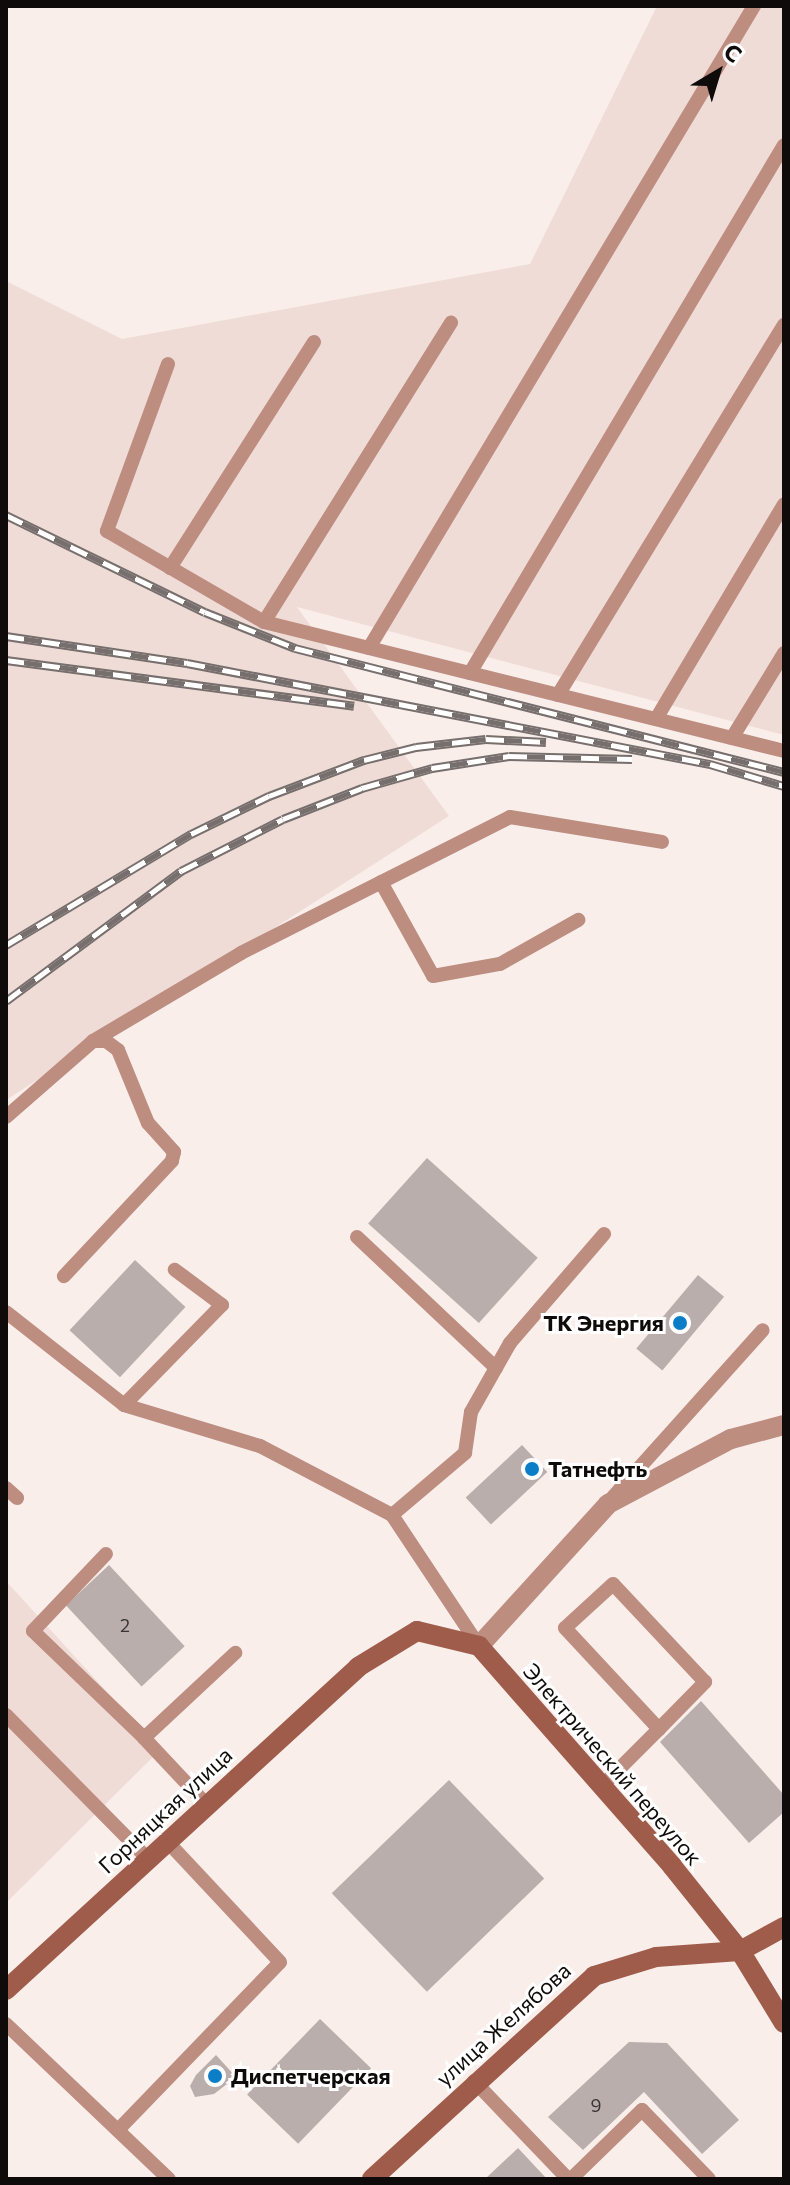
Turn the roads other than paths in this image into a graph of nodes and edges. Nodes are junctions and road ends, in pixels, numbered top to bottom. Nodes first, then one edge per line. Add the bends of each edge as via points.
1 (754, 6) edge
2 (784, 145) edge
3 (451, 323) dead end
4 (784, 325) edge
5 (314, 342) dead end
6 (168, 364) dead end
7 (784, 504) edge
8 (170, 568) junction
9 (264, 622) junction
10 (369, 648) junction
11 (784, 653) edge
12 (470, 673) junction
13 (558, 695) junction
14 (656, 719) junction
15 (732, 738) junction
16 (784, 751) edge
17 (662, 842) dead end
18 (381, 882) junction
19 (578, 920) dead end
20 (93, 1041) junction
21 (6, 1117) edge
22 (604, 1234) dead end
23 (357, 1237) dead end
24 (175, 1270) dead end
25 (64, 1276) dead end
26 (6, 1312) edge
27 (763, 1330) dead end
28 (496, 1368) junction
29 (124, 1405) junction
30 (784, 1425) edge
31 (608, 1504) junction
32 (392, 1515) junction
33 (106, 1554) dead end
34 (479, 1646) junction
35 (235, 1653) dead end
36 (6, 1715) edge
37 (659, 1729) junction
38 (144, 1738) junction
39 (602, 1786) junction
40 (206, 1804) junction
41 (166, 1840) junction
42 (147, 1858) junction
43 (784, 1927) edge
44 (740, 1951) junction
45 (6, 1990) edge
46 (784, 2023) edge
47 (6, 2024) edge
48 (474, 2081) junction
49 (118, 2130) junction
50 (169, 2179) edge
51 (372, 2179) edge
52 (569, 2179) edge
53 (709, 2179) edge

1 - 10 lane
2 - 12 lane
3 - 9 lane
4 - 13 lane
5 - 8 lane
6 - 8 lane via 107,531
7 - 14 lane
8 - 9 lane
9 - 10 lane
10 - 12 lane
11 - 15 lane
12 - 13 lane
13 - 14 lane
14 - 15 lane
15 - 16 lane
17 - 18 lane via 510,817
18 - 19 lane via 433,976 500,964
18 - 20 lane via 241,953
20 - 21 lane
20 - 25 lane via 106,1041 118,1050 148,1123 174,1152 172,1161
22 - 28 lane via 510,1343
23 - 28 lane
24 - 29 lane via 222,1305
26 - 29 lane
27 - 31 lane
28 - 32 lane via 471,1412 465,1453 439,1481
29 - 32 lane via 260,1446
30 - 31 street via 731,1439
31 - 34 street
32 - 34 lane
33 - 38 lane via 33,1631
34 - 39 street, Электрический переулок
34 - 40 street, Горняцкая улица via 417,1631 358,1667
35 - 38 lane
36 - 42 lane
37 - 37 lane via 705,1682 613,1584 565,1628
37 - 39 lane
38 - 40 lane
39 - 44 street, Электрический переулок
40 - 41 street, Горняцкая улица
41 - 42 street, Горняцкая улица
41 - 49 lane via 280,1962
42 - 45 street, Горняцкая улица
43 - 44 street
44 - 46 street, Электрический переулок
44 - 48 street, улица Желябова via 656,1957 594,1976
47 - 49 lane
48 - 51 street, улица Желябова
48 - 52 lane
49 - 50 lane
52 - 53 lane via 642,2110

